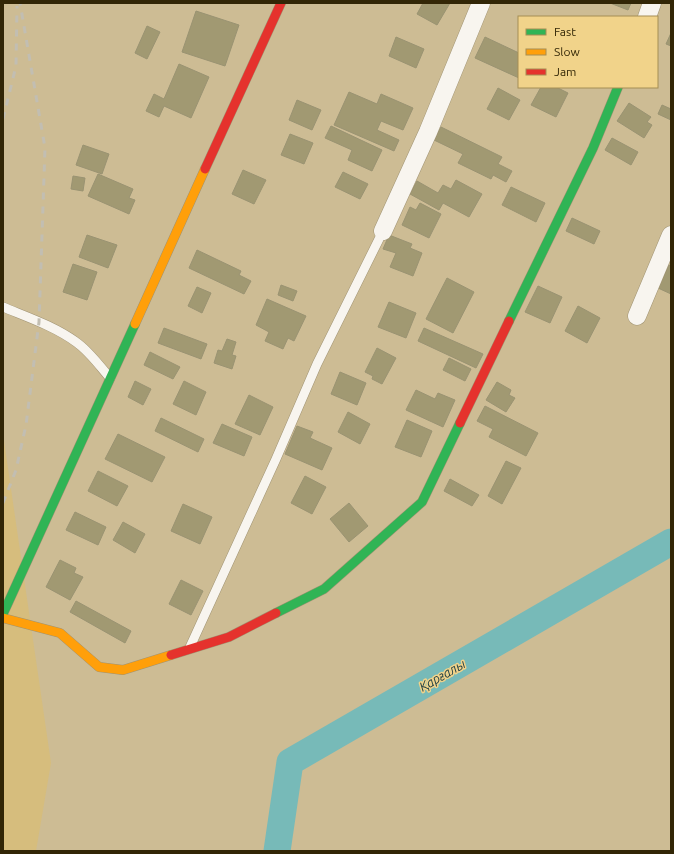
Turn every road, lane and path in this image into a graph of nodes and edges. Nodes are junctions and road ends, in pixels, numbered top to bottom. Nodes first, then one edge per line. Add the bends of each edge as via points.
1 (281, 3) edge
2 (481, 3) edge
3 (652, 3) edge
4 (647, 16) edge
5 (618, 88) edge
6 (383, 231) joint
7 (671, 235) edge
8 (3, 307) edge
9 (637, 316) dead end
10 (110, 378) junction
11 (3, 614) edge
12 (3, 618) edge
13 (188, 652) junction

1 - 10 street
2 - 6 street via 428,132
3 - 4 street
5 - 13 street via 593,148 422,502 324,589 229,637
6 - 13 lane via 317,364
7 - 9 street
8 - 10 lane via 61,332 88,352
10 - 11 street
12 - 13 street via 60,633 99,667 123,670

